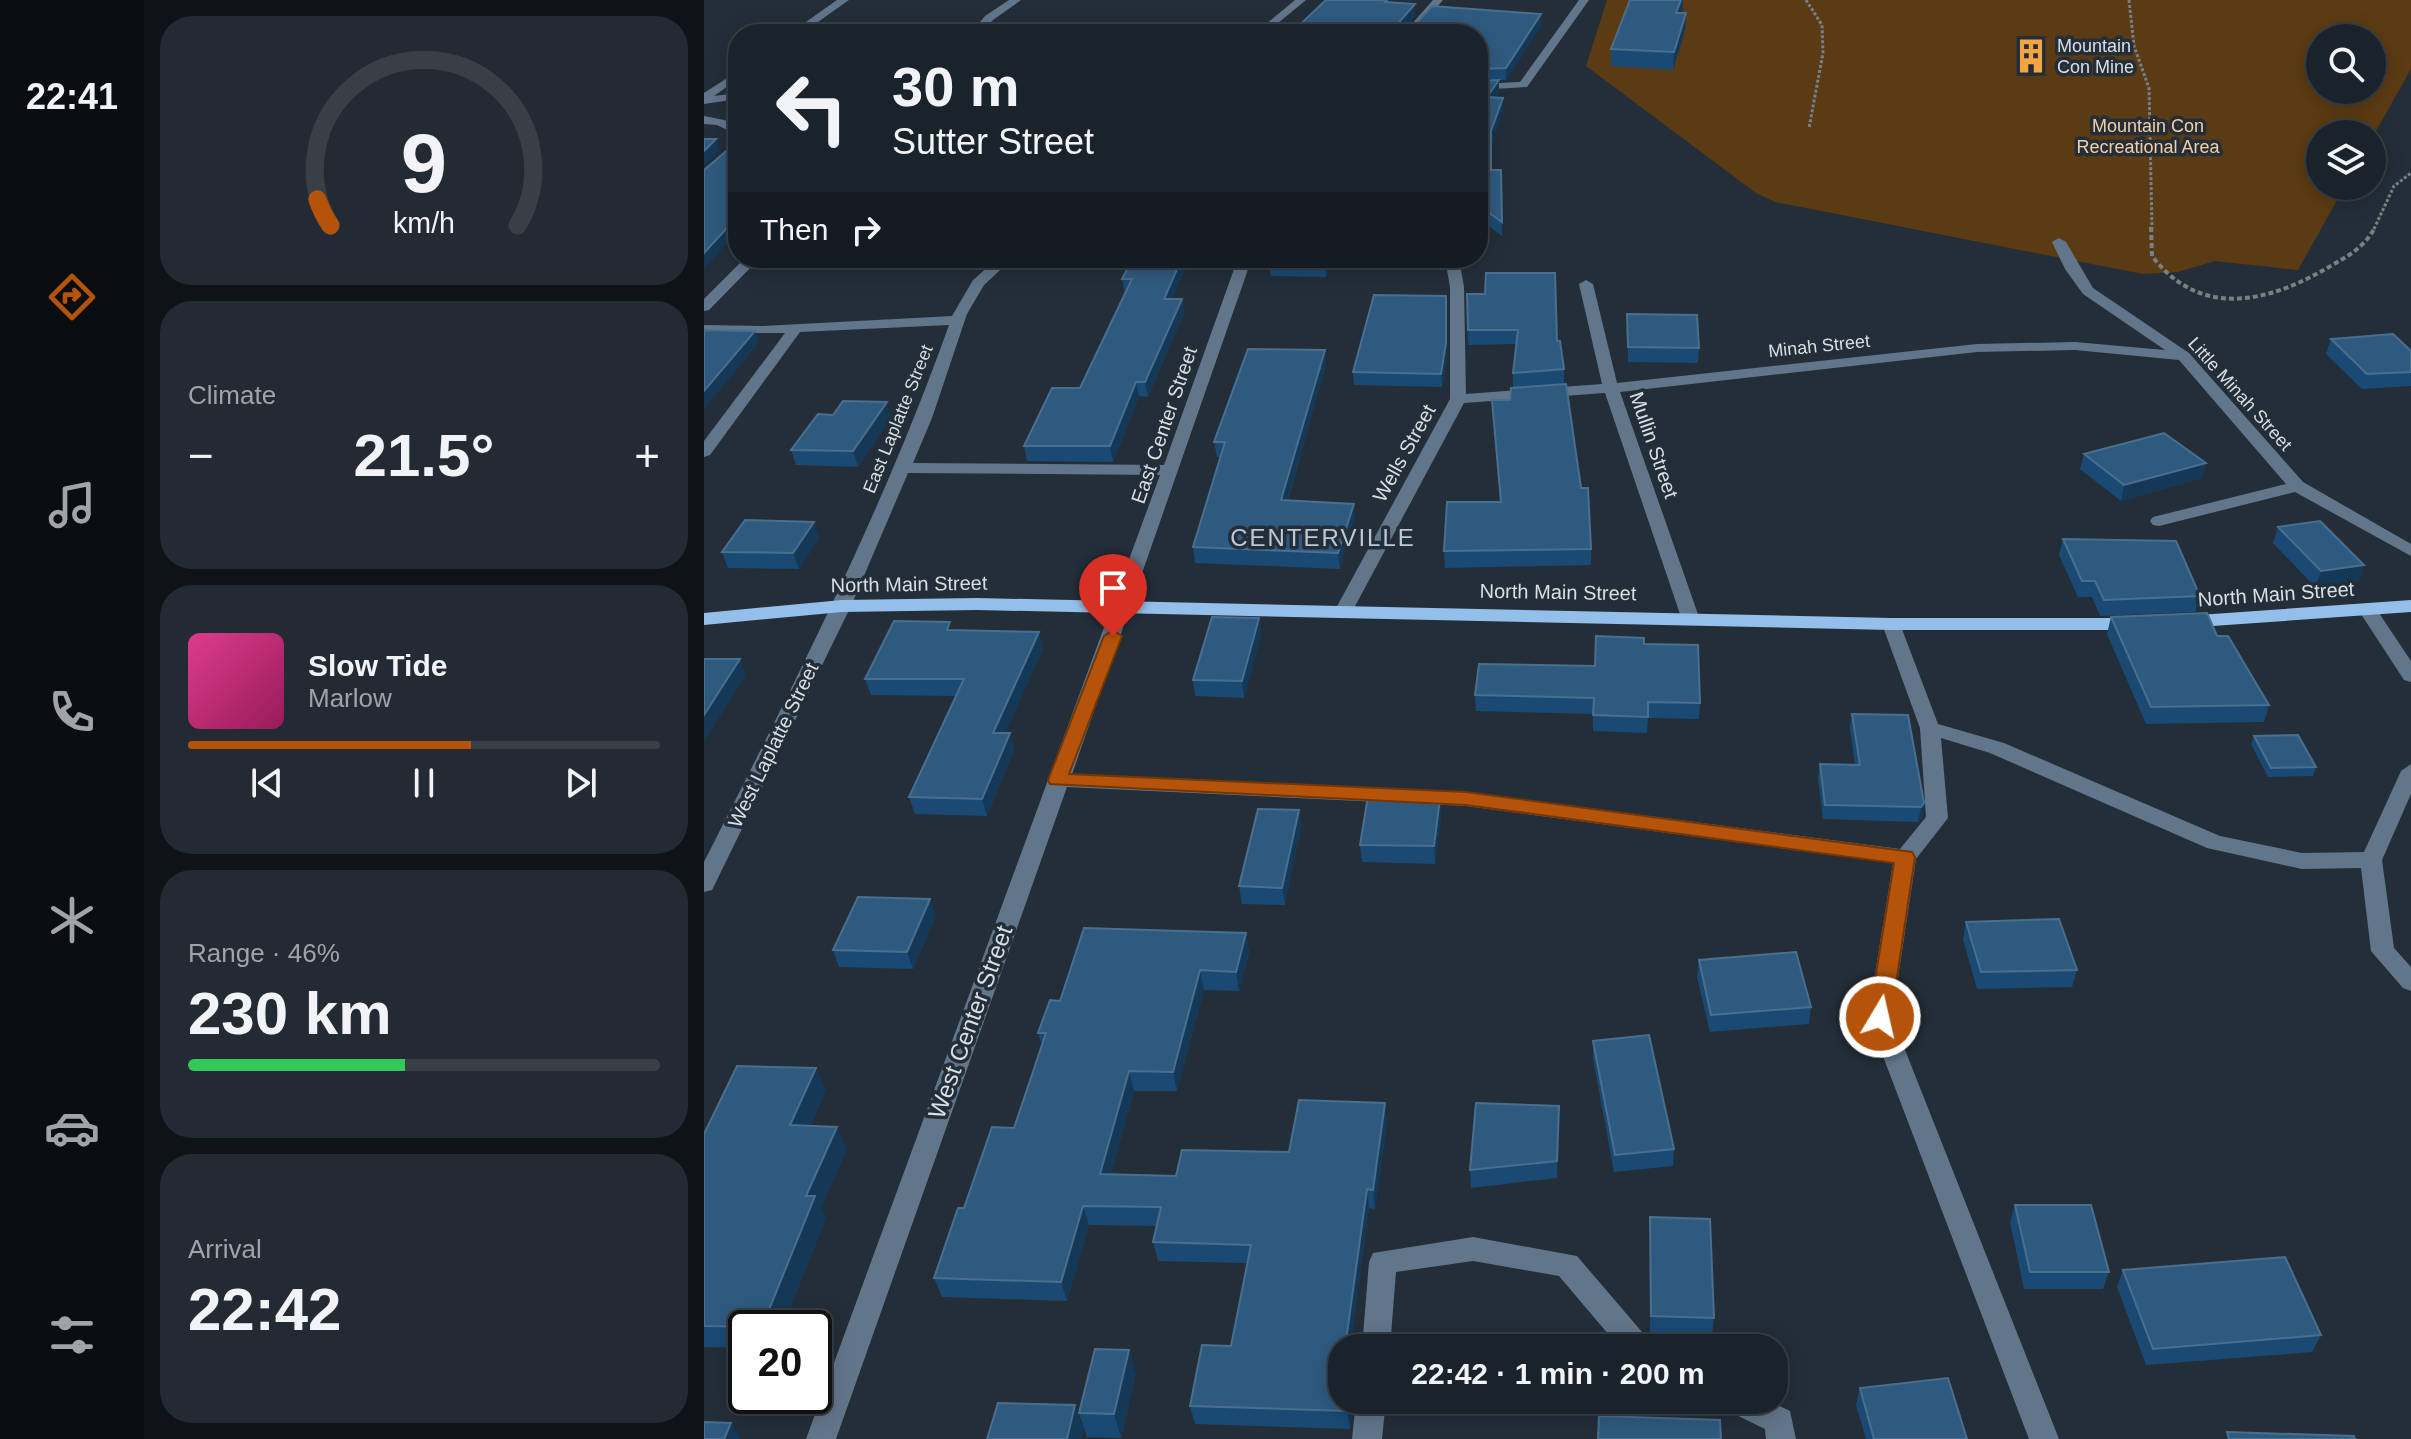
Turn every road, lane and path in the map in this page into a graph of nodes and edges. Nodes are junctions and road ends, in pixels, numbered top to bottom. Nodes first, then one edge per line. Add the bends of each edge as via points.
1 (844, 0) edge
2 (1016, 0) edge
3 (1301, 0) edge
4 (1438, 0) edge
5 (1584, 0) edge
6 (1806, 0) edge
7 (2129, 0) edge
8 (809, 24) edge
9 (984, 24) edge
10 (1271, 24) edge
11 (1417, 24) edge
12 (728, 82) edge
13 (1488, 87) edge
14 (728, 97) edge
15 (704, 100) edge
16 (704, 120) edge
17 (728, 126) edge
18 (1809, 128) dead end
19 (2411, 173) edge
20 (2059, 242) dead end
21 (743, 268) edge
22 (995, 268) edge
23 (1242, 268) edge
24 (1454, 268) edge
25 (1586, 284) dead end
26 (704, 307) edge
27 (958, 320) junction
28 (796, 328) junction
29 (704, 329) edge
30 (2184, 356) junction
31 (1611, 388) junction
32 (1458, 399) junction
33 (704, 452) edge
34 (902, 468) junction
35 (1171, 470) junction
36 (2297, 486) junction
37 (2159, 521) dead end
38 (2411, 551) edge
39 (842, 606) junction
40 (2411, 606) edge
41 (1124, 607) junction
42 (1344, 610) junction
43 (2368, 611) junction
44 (1690, 617) junction
45 (704, 619) edge
46 (1891, 624) junction
47 (2411, 676) edge
48 (1930, 728) junction
49 (2411, 771) edge
50 (1057, 780) junction
51 (1905, 857) junction
52 (2371, 860) junction
53 (704, 884) edge
54 (2411, 982) edge
55 (1377, 1334) edge
56 (1626, 1334) edge
57 (1370, 1414) edge
58 (1765, 1414) edge
59 (821, 1439) edge
60 (1367, 1439) edge
61 (1781, 1439) edge
62 (2044, 1439) edge

1 - 8 street
2 - 9 street
3 - 10 street
4 - 11 street
5 - 13 street via 1523,85
6 - 18 path via 1822,25 1823,53
7 - 19 path via 2134,46 2149,88 2152,256 2174,282 2242,299 2291,287 2365,244 2379,224 2389,189
12 - 15 street
14 - 15 street
16 - 17 street
20 - 30 street, Little Minah Street via 2088,291
21 - 26 street
22 - 27 street, East Laplatte Street via 978,283
23 - 35 street, East Center Street
24 - 32 street, Wells Street
25 - 31 street, Mullin Street
27 - 28 street
27 - 34 street, East Laplatte Street
28 - 29 street
28 - 33 street
30 - 31 street, Minah Street via 2075,346 1977,348
30 - 36 street, Little Minah Street
31 - 32 street, Minah Street
31 - 44 street, Mullin Street
32 - 42 street, Wells Street
34 - 35 street
34 - 39 street, East Laplatte Street
35 - 41 street, East Center Street
36 - 37 street
36 - 38 street, Little Minah Street
39 - 41 main road, North Main Street
39 - 45 main road, North Main Street
39 - 53 street, West Laplatte Street
40 - 43 main road, North Main Street
41 - 42 main road, North Main Street
41 - 50 street, West Center Street
42 - 44 main road, North Main Street
43 - 46 main road, North Main Street via 2144,625
43 - 47 street
44 - 46 main road, North Main Street
46 - 48 street
48 - 51 street via 1937,818
48 - 52 street via 1997,748 2215,843 2302,861
49 - 52 street
50 - 51 street via 1466,799
50 - 59 street, West Center Street
51 - 62 street via 1880,1017
52 - 54 street via 2383,951
55 - 56 street via 1383,1262 1473,1249 1567,1265
57 - 60 street
58 - 61 street via 1779,1421

